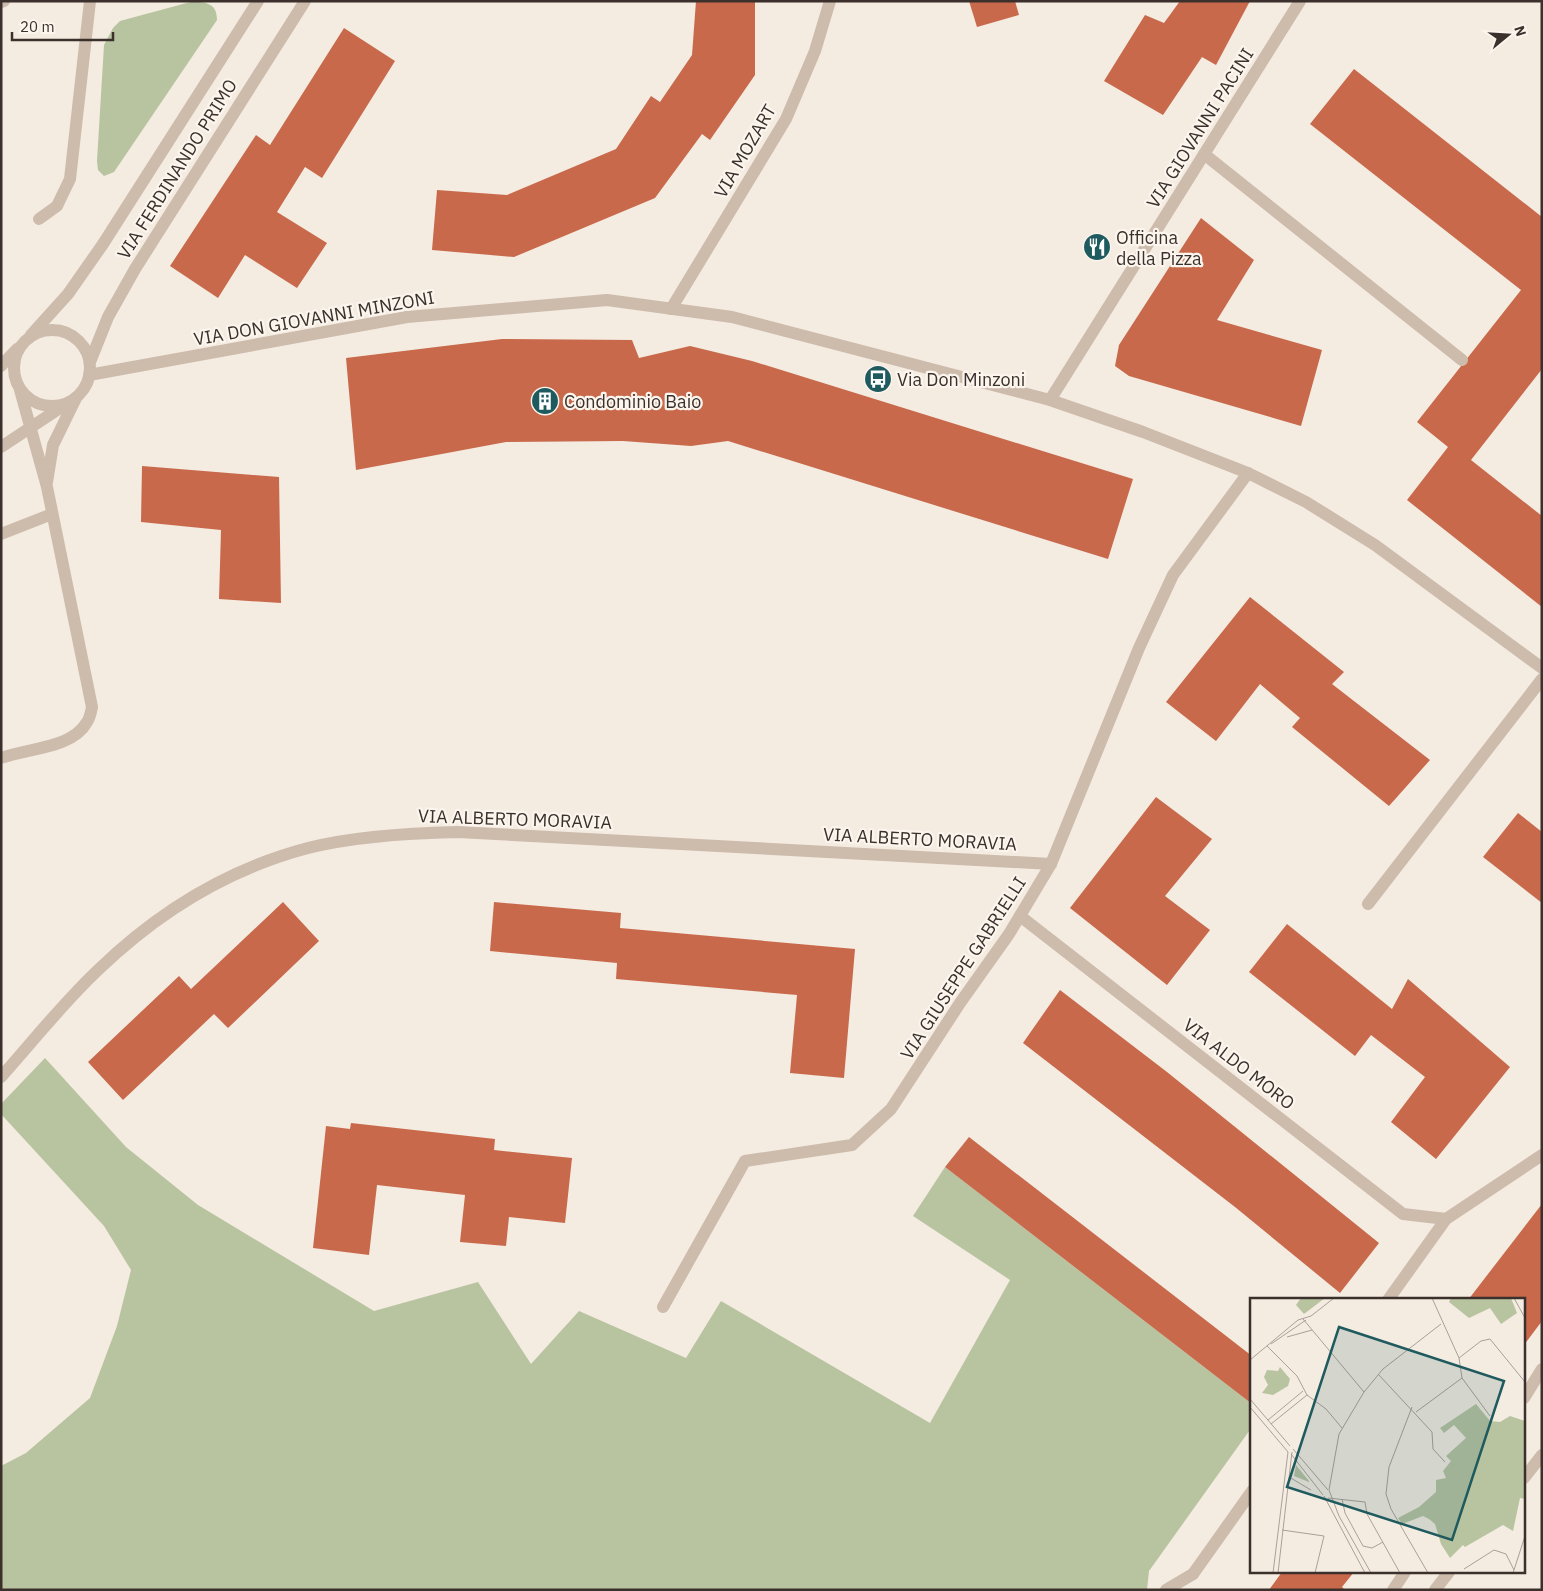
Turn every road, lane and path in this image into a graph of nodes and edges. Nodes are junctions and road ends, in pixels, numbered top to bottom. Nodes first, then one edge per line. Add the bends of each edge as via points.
1 (90, 1) edge
2 (251, 1) edge
3 (258, 1) edge
4 (306, 1) edge
5 (830, 1) edge
6 (1300, 1) edge
7 (247, 20) junction
8 (1204, 154) junction
9 (39, 219) dead end
10 (671, 309) junction
11 (27, 339) junction
12 (1462, 360) dead end
13 (1, 366) edge
14 (90, 369) junction
15 (20, 390) junction
16 (72, 400) junction
17 (1050, 400) junction
18 (31, 429) junction
19 (1, 448) edge
20 (1248, 473) junction
21 (47, 487) junction
22 (52, 514) junction
23 (1, 534) edge
24 (1542, 668) edge
25 (1542, 679) edge
26 (1, 758) edge
27 (1051, 864) junction
28 (1368, 904) dead end
29 (1020, 916) junction
30 (1, 1077) edge
31 (1542, 1155) edge
32 (1446, 1219) junction
33 (1389, 1298) edge
34 (663, 1307) dead end
35 (1542, 1369) edge
36 (1526, 1395) edge
37 (1542, 1455) edge
38 (1526, 1475) edge
39 (1250, 1494) edge
40 (1404, 1574) edge
41 (1448, 1574) edge
42 (1166, 1590) edge
43 (1393, 1590) edge
44 (1436, 1590) edge

1 - 9 street via 70,179 57,206
2 - 7 street
3 - 7 street, VIA FERDINANDO PRIMO
4 - 14 street, VIA FERDINANDO PRIMO via 135,269 108,317
5 - 10 street, VIA MOZART via 815,51 786,119
6 - 8 street, VIA GIOVANNI PACINI
7 - 11 street, VIA FERDINANDO PRIMO via 103,244 68,294
8 - 12 street
8 - 17 street, VIA GIOVANNI PACINI
10 - 14 street, VIA DON GIOVANNI MINZONI via 607,300 407,317
10 - 17 street, VIA DON GIOVANNI MINZONI via 732,317
11 - 13 street, VIA FERDINANDO PRIMO
11 - 14 street via 44,330 68,332 86,350
11 - 15 street via 16,354 13,366
14 - 16 street via 85,387
15 - 16 street via 41,405 54,406
15 - 18 street
16 - 18 street
16 - 21 street via 53,445
17 - 20 street, VIA DON GIOVANNI MINZONI
18 - 19 street
18 - 21 street
20 - 24 street, VIA DON GIOVANNI MINZONI via 1306,502 1375,545
20 - 27 street, VIA GIUSEPPE GABRIELLI via 1173,575 1139,648
21 - 22 street
22 - 23 street
22 - 26 street via 92,707 87,722 76,734 57,743
25 - 28 street
27 - 29 street, VIA GIUSEPPE GABRIELLI
27 - 30 street, VIA ALBERTO MORAVIA via 458,832 407,834 309,848 216,882 140,933 96,971
29 - 32 street, VIA ALDO MORO via 1404,1214
29 - 34 street, VIA GIUSEPPE GABRIELLI via 891,1109 852,1145 744,1161
31 - 32 street
32 - 33 street
35 - 36 street
37 - 38 street
39 - 42 street via 1193,1574
40 - 43 street
41 - 44 street

